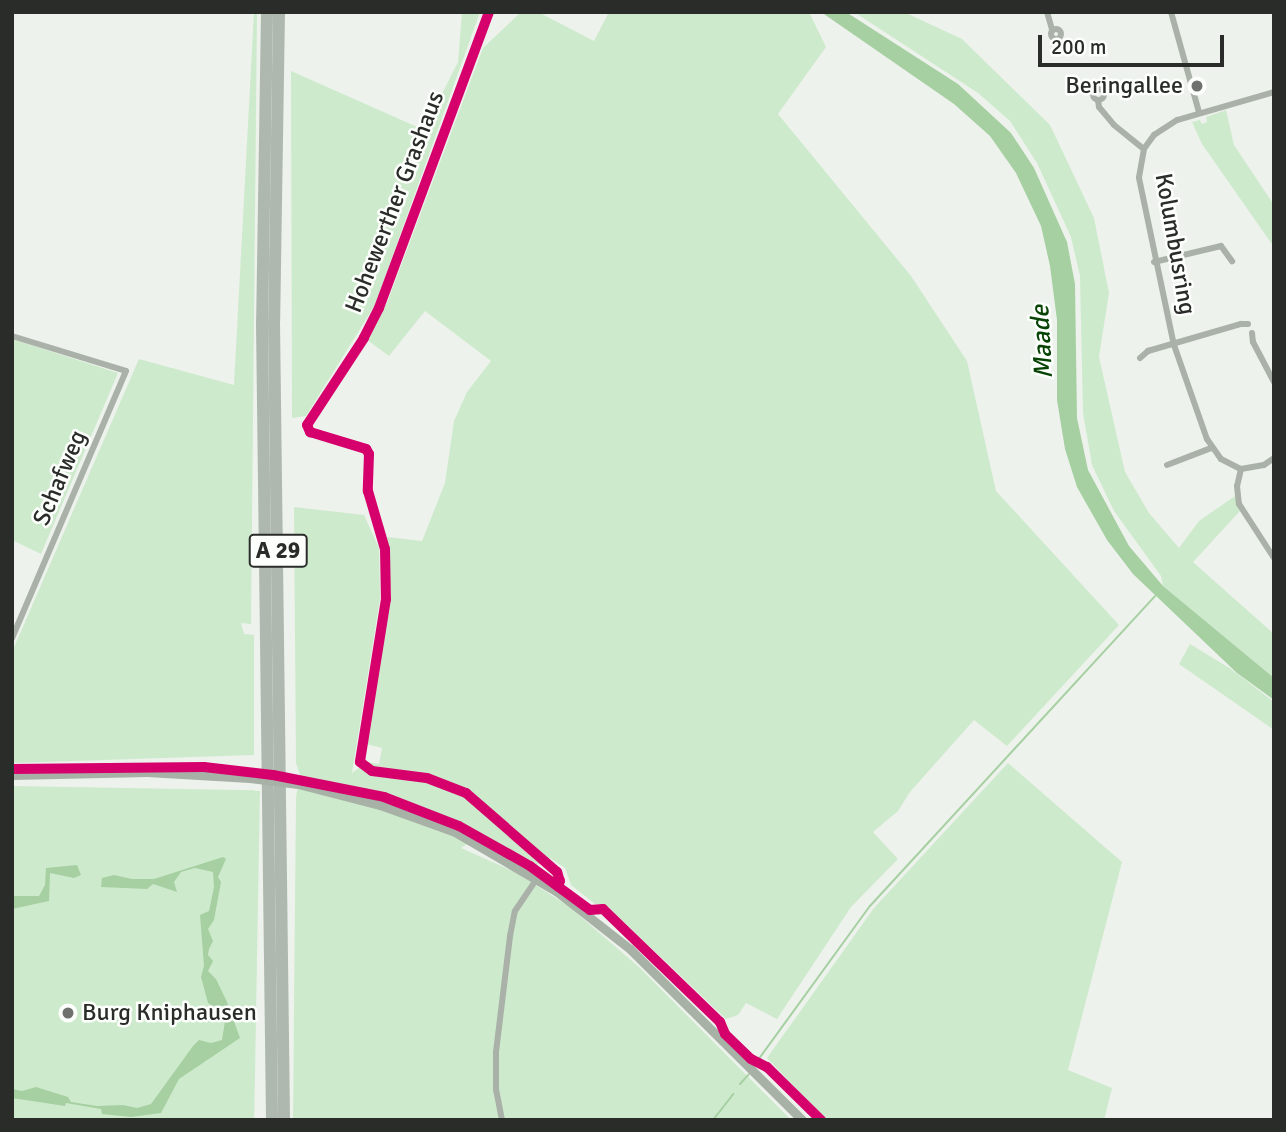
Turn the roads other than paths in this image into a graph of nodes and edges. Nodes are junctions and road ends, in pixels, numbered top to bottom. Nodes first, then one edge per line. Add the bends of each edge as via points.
1 (267, 12) edge
2 (279, 12) edge
3 (489, 12) edge
4 (1047, 12) edge
5 (1171, 12) edge
6 (1052, 30) dead end
7 (1273, 95) edge
8 (1098, 100) dead end
9 (1199, 112) junction
10 (1143, 149) junction
11 (1154, 261) junction
12 (1232, 261) dead end
13 (1248, 324) dead end
14 (1252, 332) dead end
15 (12, 336) edge
16 (1174, 345) junction
17 (1140, 358) dead end
18 (1274, 382) edge
19 (1211, 448) junction
20 (1274, 458) edge
21 (1167, 465) dead end
22 (1241, 469) junction
23 (1274, 558) edge
24 (12, 638) edge
25 (12, 775) edge
26 (537, 878) junction
27 (556, 891) junction
28 (272, 1120) edge
29 (284, 1120) edge
30 (502, 1120) edge
31 (802, 1120) edge

1 - 28 highway, A 29 via 262,323
2 - 29 highway, A 29 via 274,322
3 - 27 street, Hohewerther Grashaus via 379,308 307,425 310,432 366,449 368,491 386,550 386,599 360,762 372,771 427,778 466,793 557,872
4 - 6 street
5 - 9 street
7 - 9 street, Kolumbusring
8 - 10 street via 1114,125
9 - 10 street, Kolumbusring via 1162,130
10 - 11 street, Kolumbusring via 1139,178
11 - 12 street via 1221,246
11 - 16 street, Kolumbusring
13 - 16 street
14 - 18 street
15 - 24 street, Schafweg via 126,371
16 - 17 street via 1148,351
16 - 19 street, Kolumbusring
19 - 21 street
19 - 22 street
20 - 22 street via 1264,466
22 - 23 street via 1239,504
25 - 26 street, bridge via 147,772 298,784 442,827
26 - 27 street
26 - 30 street via 516,911 510,936 496,1052
27 - 31 street via 630,949

